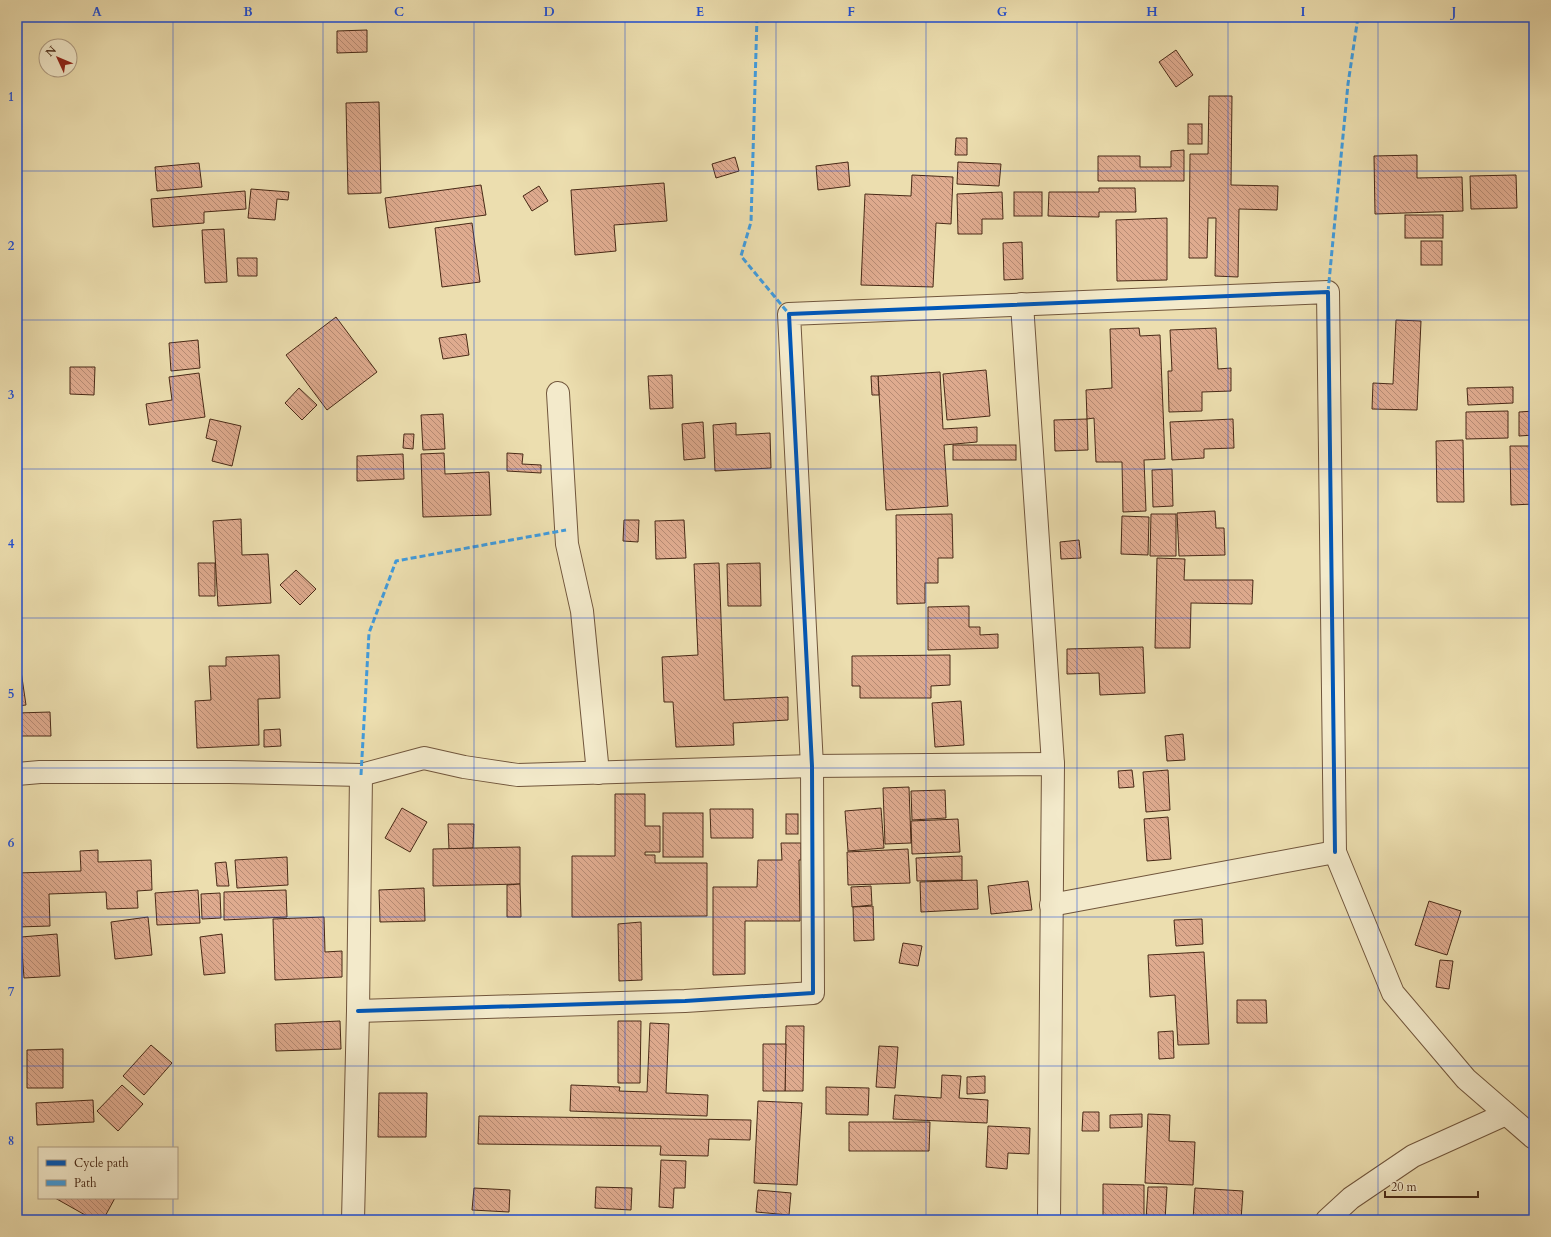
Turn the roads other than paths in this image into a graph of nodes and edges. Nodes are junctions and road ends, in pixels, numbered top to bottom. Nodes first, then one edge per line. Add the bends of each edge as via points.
1 (1022, 304) junction
2 (558, 394) dead end
3 (1053, 764) junction
4 (812, 766) junction
5 (598, 773) junction
6 (17, 774) edge
7 (361, 774) junction
8 (1335, 852) junction
9 (1052, 905) junction
10 (358, 1011) junction
11 (1506, 1114) junction
12 (1534, 1138) edge
13 (353, 1220) edge
14 (1048, 1220) edge
15 (1326, 1220) edge

1 - 3 street
1 - 4 street via 789,314
1 - 8 street via 1328,292
2 - 5 street via 567,544 582,611
3 - 4 street
3 - 9 street
4 - 5 street
4 - 10 street via 813,993 685,1001
5 - 7 street via 518,775 424,758
6 - 7 street
7 - 10 street
8 - 9 street
8 - 11 street via 1393,993 1466,1079
9 - 14 street
10 - 13 street
11 - 12 street
11 - 15 street via 1413,1156 1351,1198

